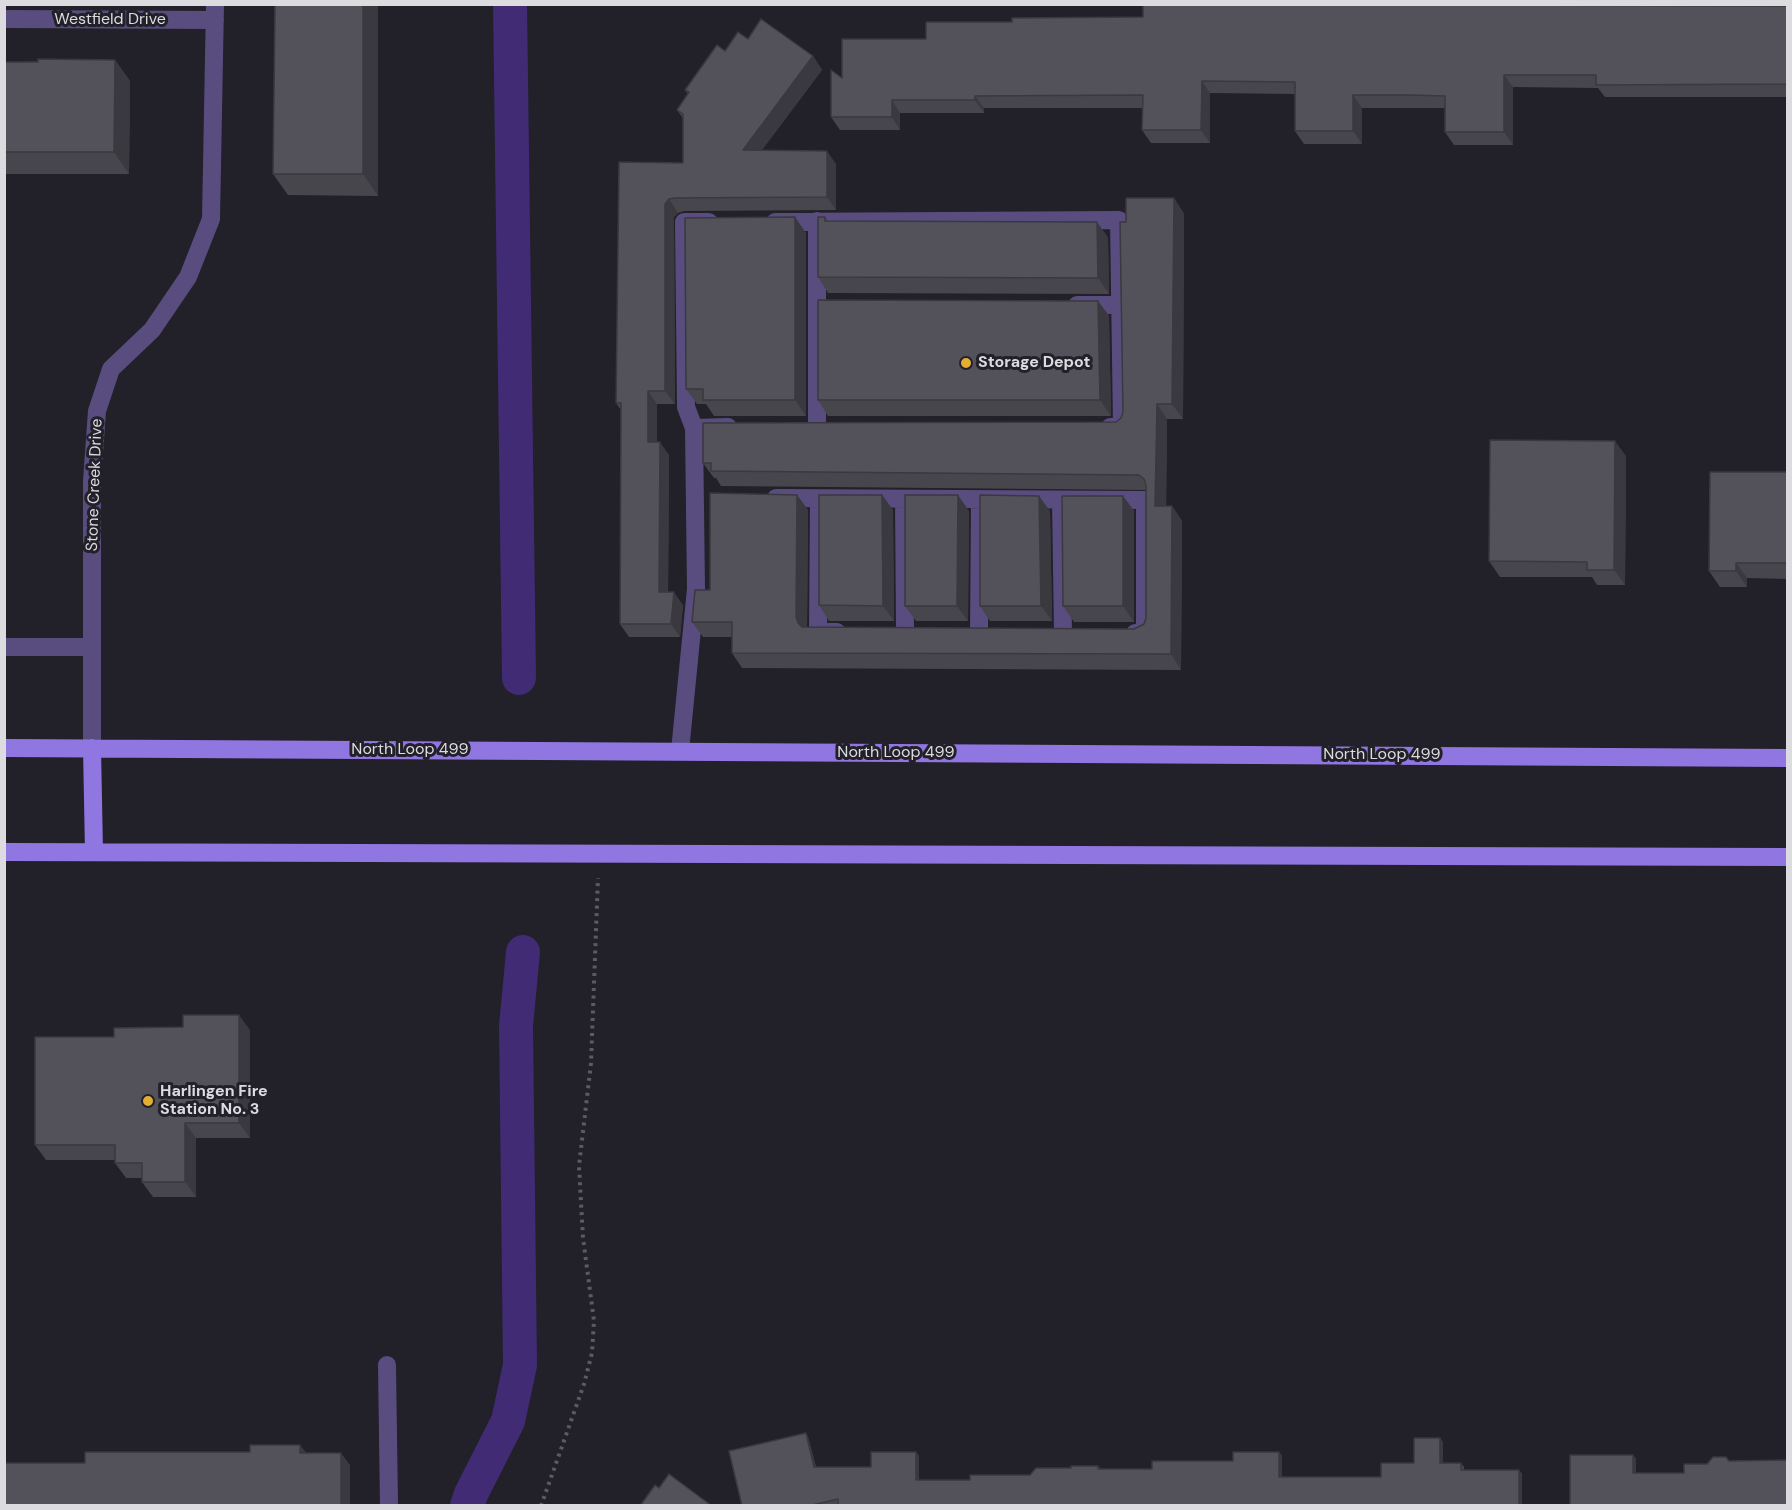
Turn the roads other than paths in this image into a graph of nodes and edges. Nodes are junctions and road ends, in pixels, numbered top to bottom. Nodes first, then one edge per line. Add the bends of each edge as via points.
1 (215, 12) edge
2 (4, 20) edge
3 (817, 221) junction
4 (728, 222) edge
5 (761, 222) edge
6 (817, 304) junction
7 (840, 304) edge
8 (1062, 305) edge
9 (1120, 305) junction
10 (745, 427) edge
11 (840, 427) edge
12 (1098, 427) edge
13 (694, 428) junction
14 (763, 498) edge
15 (819, 499) junction
16 (904, 500) junction
17 (980, 500) junction
18 (1061, 500) junction
19 (851, 632) edge
20 (884, 632) edge
21 (905, 632) junction
22 (927, 632) edge
23 (958, 633) edge
24 (1063, 633) edge
25 (1122, 633) edge
26 (4, 647) edge
27 (92, 647) junction
28 (4, 748) edge
29 (92, 748) junction
30 (680, 751) junction
31 (1788, 758) edge
32 (4, 852) edge
33 (94, 852) junction
34 (1788, 857) edge
35 (387, 1365) dead end
36 (389, 1506) edge

1 - 2 street, Westfield Drive
1 - 27 street, Stone Creek Drive via 210,219 188,278 152,330 111,369 97,411 92,481
3 - 5 street
3 - 6 street
3 - 9 street via 1119,220
4 - 13 street via 684,222 687,407
6 - 7 street
6 - 11 street via 811,427
8 - 9 street
9 - 12 street via 1122,427
10 - 13 street
13 - 30 street via 701,497
14 - 15 street
15 - 16 street
15 - 19 street via 818,632
16 - 17 street
16 - 21 street
17 - 18 street
17 - 23 street via 985,633
18 - 24 street
18 - 25 street via 1145,500 1145,633
20 - 21 street
21 - 22 street
26 - 27 street
27 - 29 street, Stone Creek Drive
28 - 29 main road, North Loop 499
29 - 30 main road, North Loop 499
29 - 33 main road
30 - 31 main road, North Loop 499
32 - 33 main road
33 - 34 main road
35 - 36 street

